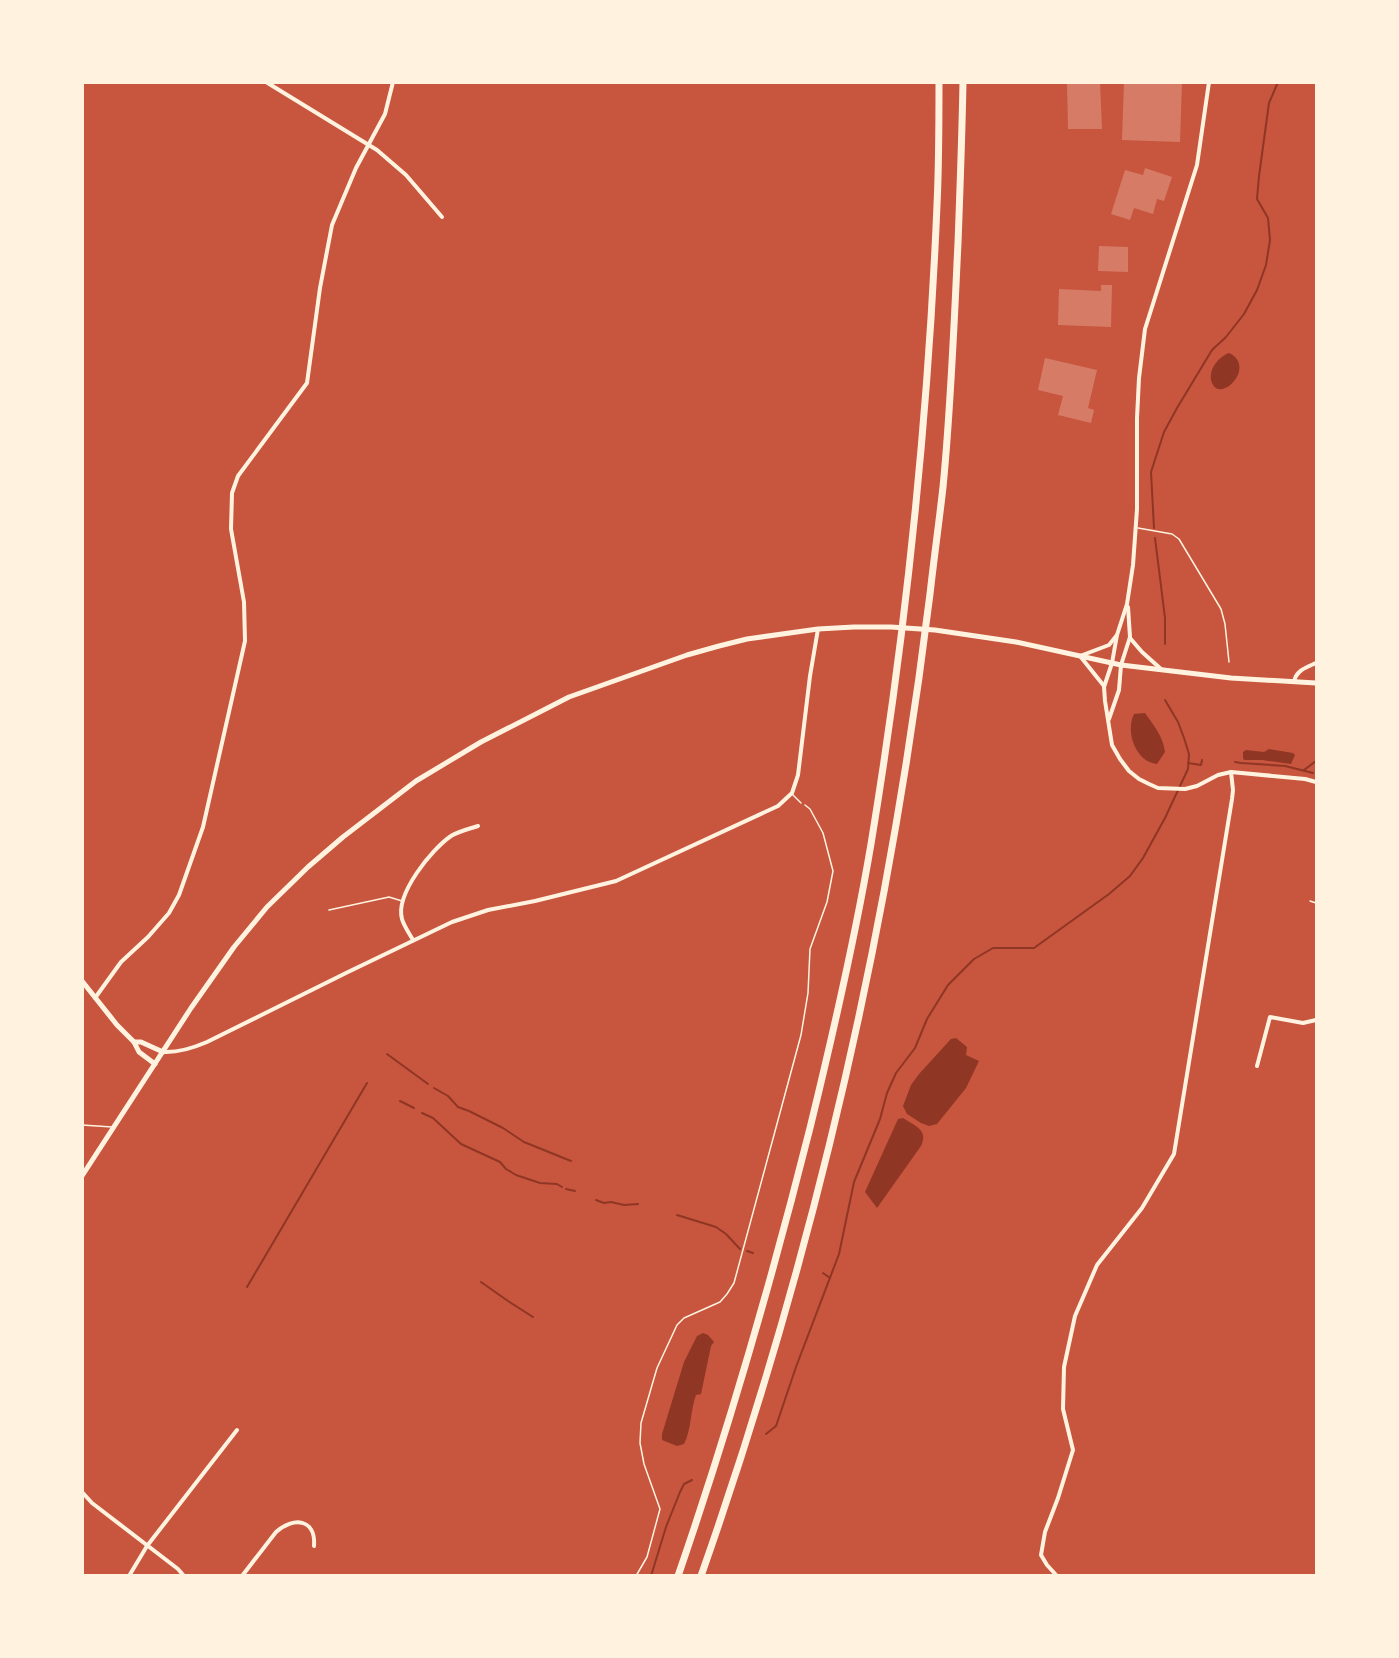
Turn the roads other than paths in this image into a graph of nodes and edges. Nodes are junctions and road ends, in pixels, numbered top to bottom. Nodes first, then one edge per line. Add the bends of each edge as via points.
1 (266, 82) edge
2 (393, 82) edge
3 (939, 82) edge
4 (963, 82) edge
5 (1209, 82) edge
6 (369, 144) junction
7 (442, 217) dead end
8 (1137, 528) junction
9 (1127, 604) junction
10 (818, 629) junction
11 (1117, 635) junction
12 (1130, 637) junction
13 (1080, 656) junction
14 (1229, 662) dead end
15 (1112, 663) junction
16 (1317, 663) edge
17 (1121, 665) junction
18 (1163, 670) junction
19 (1293, 682) junction
20 (1317, 683) edge
21 (1104, 687) junction
22 (1109, 720) junction
23 (1230, 772) junction
24 (1317, 782) edge
25 (792, 793) junction
26 (801, 803) road end
27 (478, 826) dead end
28 (403, 901) junction
29 (1310, 901) dead end
30 (1317, 903) edge
31 (329, 910) dead end
32 (412, 940) junction
33 (82, 981) edge
34 (94, 999) junction
35 (1317, 1020) edge
36 (134, 1042) junction
37 (163, 1052) junction
38 (154, 1064) junction
39 (1257, 1066) dead end
40 (82, 1125) edge
41 (113, 1128) junction
42 (82, 1176) edge
43 (237, 1430) dead end
44 (82, 1492) edge
45 (147, 1546) junction
46 (314, 1546) dead end
47 (129, 1575) edge
48 (184, 1575) edge
49 (242, 1575) edge
50 (678, 1575) edge
51 (701, 1575) edge
52 (1057, 1575) edge

1 - 6 street
2 - 6 street via 385,114
3 - 50 highway via 938,202 919,483 905,617 871,846 828,1053 789,1214 752,1346
4 - 51 highway via 943,487 925,638 887,878 810,1223 748,1434
5 - 8 street via 1197,165 1145,329 1138,378
6 - 7 street via 406,175
6 - 34 street via 332,225 308,383 238,476 232,492 231,529 244,602 245,641 203,827 170,913 121,962
8 - 9 street
8 - 14 lane via 1172,534 1179,539 1221,609
9 - 11 street
9 - 12 street
10 - 13 main road via 935,630
10 - 25 street via 801,758
10 - 37 main road via 719,646 568,697 416,781 343,837 267,907 227,956
11 - 13 street via 1109,645
11 - 15 street
12 - 17 street
12 - 18 street
13 - 15 main road
13 - 21 street
15 - 17 main road
15 - 21 street
16 - 19 street via 1304,668
17 - 18 main road
17 - 22 street via 1119,690
18 - 19 main road
19 - 20 main road
21 - 22 street
22 - 23 street via 1112,745 1120,759 1139,779 1158,788 1185,789
23 - 24 street
23 - 52 street via 1232,800 1174,1154 1142,1208 1097,1265 1075,1316 1064,1367 1063,1409 1073,1450 1041,1555
25 - 26 lane
25 - 32 street via 778,806 616,881 488,910
27 - 28 street via 453,834 430,855
28 - 31 lane via 389,897
28 - 32 street via 401,917
29 - 30 lane
32 - 37 street via 207,1042 190,1049
33 - 34 main road
34 - 36 main road
35 - 39 street via 1303,1023 1270,1017
36 - 37 main road
36 - 38 main road via 139,1052
37 - 38 main road
38 - 41 main road
40 - 41 lane
41 - 42 main road
43 - 45 street
44 - 45 street
45 - 47 street
45 - 48 street
46 - 49 street via 310,1527 301,1522 283,1526

